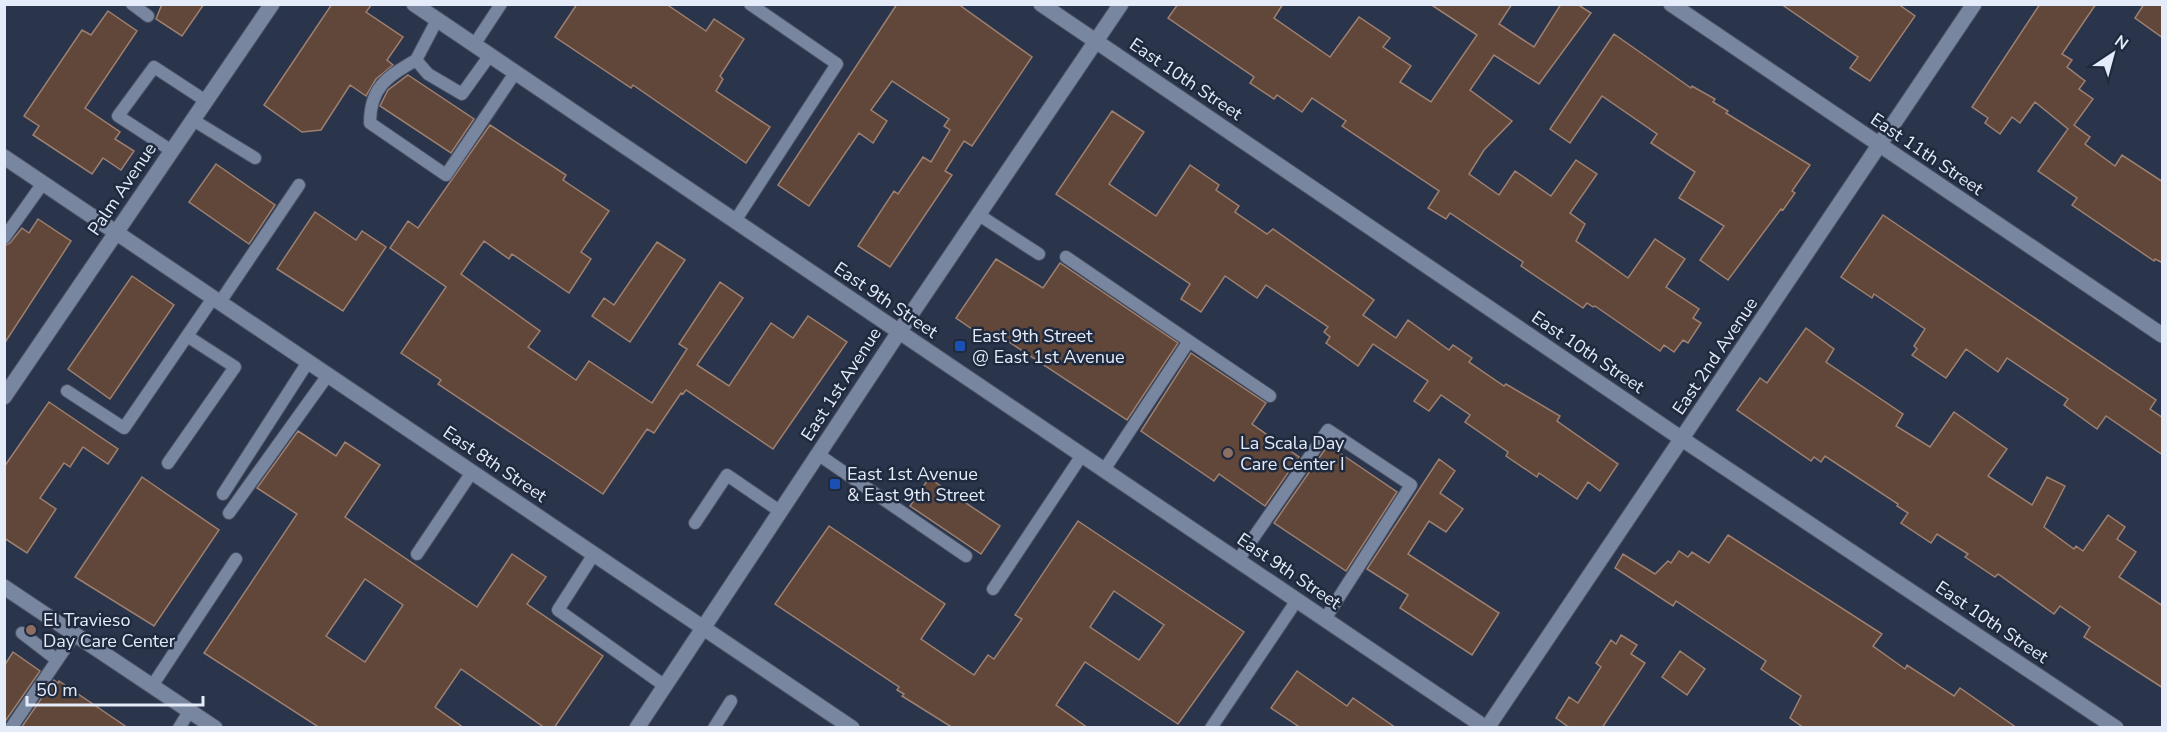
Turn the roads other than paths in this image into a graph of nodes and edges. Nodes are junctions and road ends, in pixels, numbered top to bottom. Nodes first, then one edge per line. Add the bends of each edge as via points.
1 (132, 4) edge
2 (272, 4) edge
3 (414, 4) edge
4 (501, 4) edge
5 (750, 4) edge
6 (1041, 4) edge
7 (1121, 4) edge
8 (1671, 4) edge
9 (1974, 4) edge
10 (148, 16) dead end
11 (437, 20) junction
12 (1096, 42) junction
13 (474, 45) junction
14 (490, 56) junction
15 (416, 60) junction
16 (515, 73) junction
17 (206, 101) junction
18 (193, 120) junction
19 (1879, 145) junction
20 (172, 151) junction
21 (4, 157) edge
22 (255, 158) dead end
23 (43, 183) junction
24 (299, 185) dead end
25 (979, 215) junction
26 (735, 221) junction
27 (116, 232) junction
28 (4, 238) edge
29 (1040, 254) dead end
30 (1066, 257) dead end
31 (216, 300) junction
32 (899, 332) junction
33 (2163, 335) edge
34 (187, 336) junction
35 (1189, 341) junction
36 (308, 362) junction
37 (328, 375) junction
38 (67, 391) dead end
39 (1270, 396) dead end
40 (4, 397) edge
41 (1682, 439) junction
42 (819, 455) junction
43 (1082, 455) junction
44 (168, 463) dead end
45 (1104, 470) junction
46 (472, 472) junction
47 (223, 494) dead end
48 (781, 512) junction
49 (229, 513) dead end
50 (695, 523) dead end
51 (417, 554) dead end
52 (594, 554) junction
53 (966, 556) dead end
54 (236, 559) dead end
55 (1238, 561) junction
56 (4, 587) edge
57 (993, 589) dead end
58 (1297, 600) junction
59 (1325, 620) junction
60 (704, 628) junction
61 (22, 633) dead end
62 (75, 634) junction
63 (57, 660) junction
64 (152, 686) junction
65 (665, 686) junction
66 (731, 701) dead end
67 (190, 711) junction
68 (10, 728) edge
69 (179, 728) edge
70 (215, 728) edge
71 (637, 728) edge
72 (714, 728) edge
73 (852, 728) edge
74 (1212, 728) edge
75 (1486, 728) edge
76 (2116, 728) edge

1 - 10 lane
2 - 17 street, Palm Avenue
3 - 11 street, East 9th Street
4 - 13 lane
5 - 26 lane via 837,63
6 - 12 street, East 10th Street
7 - 12 street, East 1st Avenue
8 - 19 street, East 11th Street
9 - 19 street, East 2nd Avenue
11 - 13 street, East 9th Street
11 - 15 lane
12 - 25 street, East 1st Avenue
12 - 41 street, East 10th Street
13 - 14 street, East 9th Street
14 - 15 lane via 462,94 428,74
14 - 16 street, East 9th Street
15 - 16 lane via 385,78 370,104 370,123 446,175
16 - 26 street, East 9th Street
17 - 18 street, Palm Avenue
17 - 20 lane via 154,67 118,116
18 - 20 street, Palm Avenue
18 - 22 lane
19 - 33 street, East 11th Street
19 - 41 street, East 2nd Avenue
20 - 27 street, Palm Avenue
21 - 23 street, East 8th Street
23 - 27 street, East 8th Street
23 - 28 lane
24 - 31 lane
25 - 29 lane
25 - 32 street, East 1st Avenue
26 - 32 street, East 9th Street
27 - 31 street, East 8th Street
27 - 40 street, Palm Avenue
30 - 35 lane
31 - 34 lane
31 - 36 street, East 8th Street
32 - 42 street, East 1st Avenue
32 - 43 street, East 9th Street
34 - 38 lane via 124,428
34 - 44 lane via 235,368
35 - 39 lane
35 - 45 lane
36 - 37 street, East 8th Street
36 - 47 lane
37 - 46 street, East 8th Street
37 - 49 lane
41 - 75 street, East 2nd Avenue
41 - 76 street, East 10th Street
42 - 48 street, East 1st Avenue
42 - 53 lane
43 - 45 street, East 9th Street
43 - 57 lane
45 - 55 street, East 9th Street
46 - 51 lane
46 - 52 street, East 8th Street
48 - 50 lane via 727,475
48 - 60 street, East 1st Avenue
52 - 60 street, East 8th Street
52 - 65 lane via 558,610
54 - 64 lane
55 - 58 street, East 9th Street
55 - 59 lane via 1328,430 1411,485
56 - 62 street
58 - 59 street, East 9th Street
58 - 74 lane
59 - 75 street, East 9th Street
60 - 65 street, East 1st Avenue
60 - 73 street, East 8th Street
61 - 63 lane
62 - 63 lane
62 - 64 street
63 - 68 lane
64 - 67 street
65 - 71 street, East 1st Avenue
66 - 72 lane
67 - 69 lane
67 - 70 street

